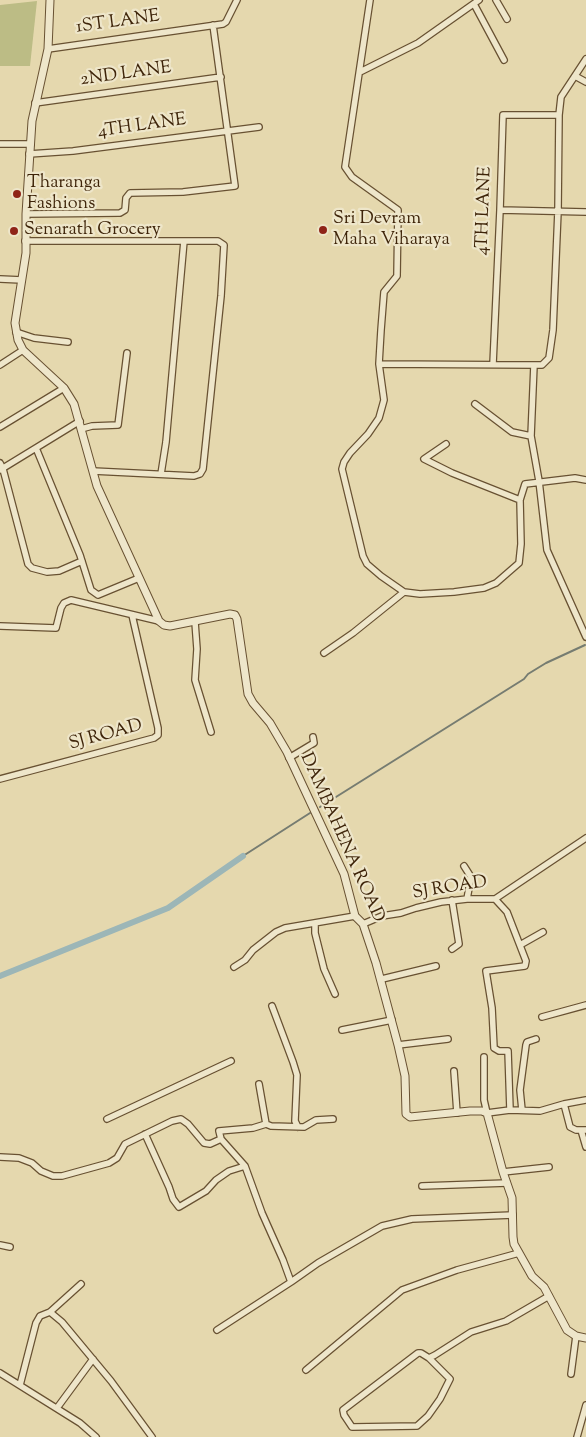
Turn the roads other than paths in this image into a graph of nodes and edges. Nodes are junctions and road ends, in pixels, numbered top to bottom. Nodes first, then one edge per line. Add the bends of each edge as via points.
1 (50, 0) edge
2 (237, 0) edge
3 (370, 0) edge
4 (496, 0) edge
5 (477, 2) edge
6 (507, 20) dead end
7 (213, 25) junction
8 (48, 48) junction
9 (586, 58) edge
10 (504, 60) dead end
11 (360, 72) junction
12 (575, 76) junction
13 (221, 77) junction
14 (586, 82) edge
15 (35, 103) junction
16 (559, 115) junction
17 (259, 127) dead end
18 (228, 130) junction
19 (0, 144) edge
20 (31, 144) junction
21 (29, 154) junction
22 (500, 210) junction
23 (558, 211) junction
24 (586, 212) edge
25 (26, 214) junction
26 (25, 241) junction
27 (184, 241) junction
28 (0, 279) edge
29 (22, 280) junction
30 (16, 332) junction
31 (68, 342) dead end
32 (23, 350) junction
33 (127, 353) dead end
34 (379, 364) junction
35 (493, 364) junction
36 (0, 365) edge
37 (534, 365) junction
38 (64, 388) junction
39 (475, 404) dead end
40 (80, 421) junction
41 (0, 427) edge
42 (81, 429) junction
43 (531, 436) junction
44 (446, 444) dead end
45 (36, 448) junction
46 (1, 467) edge
47 (92, 471) junction
48 (161, 474) junction
49 (586, 480) edge
50 (539, 481) junction
51 (520, 500) junction
52 (82, 561) junction
53 (139, 578) junction
54 (404, 592) junction
55 (132, 615) junction
56 (160, 621) junction
57 (195, 622) junction
58 (0, 626) edge
59 (586, 637) edge
60 (324, 652) dead end
61 (211, 732) dead end
62 (313, 737) dead end
63 (289, 758) junction
64 (0, 780) edge
65 (586, 838) edge
66 (464, 866) dead end
67 (495, 898) junction
68 (467, 899) junction
69 (452, 900) junction
70 (355, 916) junction
71 (315, 924) junction
72 (363, 924) junction
73 (543, 932) dead end
74 (520, 945) junction
75 (452, 949) dead end
76 (436, 966) dead end
77 (234, 967) dead end
78 (382, 979) junction
79 (335, 994) dead end
80 (586, 1005) edge
81 (272, 1006) dead end
82 (542, 1017) dead end
83 (392, 1020) junction
84 (342, 1030) dead end
85 (536, 1039) dead end
86 (448, 1040) dead end
87 (398, 1045) junction
88 (484, 1057) dead end
89 (231, 1060) dead end
90 (454, 1071) dead end
91 (258, 1084) dead end
92 (586, 1100) edge
93 (564, 1104) junction
94 (510, 1110) junction
95 (522, 1110) junction
96 (457, 1113) junction
97 (487, 1113) junction
98 (107, 1119) dead end
99 (333, 1119) dead end
100 (266, 1124) junction
101 (298, 1127) junction
102 (583, 1130) edge
103 (145, 1134) junction
104 (221, 1139) junction
105 (586, 1147) edge
106 (0, 1157) edge
107 (245, 1166) junction
108 (549, 1167) dead end
109 (503, 1172) junction
110 (506, 1183) junction
111 (422, 1186) dead end
112 (513, 1215) junction
113 (0, 1245) edge
114 (10, 1247) dead end
115 (519, 1253) junction
116 (291, 1282) junction
117 (81, 1284) dead end
118 (549, 1296) junction
119 (50, 1312) junction
120 (216, 1330) dead end
121 (576, 1336) junction
122 (586, 1338) edge
123 (429, 1358) junction
124 (93, 1359) junction
125 (306, 1370) dead end
126 (0, 1374) edge
127 (571, 1374) dead end
128 (20, 1385) junction
129 (586, 1405) edge
130 (57, 1408) junction
131 (96, 1437) edge
132 (152, 1437) edge
133 (577, 1437) edge

1 - 8 street
2 - 7 street, 1ST LANE via 226,22
3 - 11 street
4 - 6 street
5 - 10 street
5 - 11 street via 418,43
7 - 8 street, 1ST LANE
7 - 13 street
8 - 15 street
9 - 12 street
11 - 34 street via 345,167 352,177 398,210 397,276 384,292
12 - 14 street
12 - 16 street via 562,96
13 - 15 street, 2ND LANE
13 - 18 street
15 - 20 street
16 - 22 street, 4TH LANE via 503,115
16 - 23 street
17 - 18 street, 4TH LANE
18 - 21 street, 4TH LANE
18 - 25 street via 235,186 183,192 130,193 125,210 120,213
19 - 20 street
20 - 21 street
21 - 25 street
22 - 23 street
22 - 35 street, 4TH LANE
23 - 24 street
23 - 37 street via 550,358 542,365
25 - 26 street
26 - 27 street
26 - 29 street
27 - 48 street
27 - 48 street via 218,241 224,245 221,296 203,469 194,476
28 - 29 street
29 - 30 street
30 - 31 street
30 - 32 street
32 - 36 street
32 - 38 street
33 - 42 street via 118,424
34 - 35 street
34 - 54 street via 384,400 379,418 350,453 342,469 367,564
35 - 37 street
37 - 43 street
38 - 40 street
38 - 41 street
39 - 43 street via 512,432
40 - 42 street
40 - 45 street
42 - 47 street
43 - 50 street
44 - 51 street via 424,459
45 - 46 street
45 - 52 street
46 - 52 street via 28,564 47,572 59,571
47 - 48 street
47 - 53 street
49 - 50 street
50 - 51 street via 525,484
50 - 59 street via 547,550
51 - 54 street via 519,563 496,583 484,588 445,592
52 - 53 street via 91,590 98,595
53 - 56 street
54 - 60 street
55 - 56 street
55 - 58 street via 71,600 61,608 56,628
55 - 64 street, SJ ROAD via 158,735
56 - 57 street via 170,626
57 - 61 street via 195,680
57 - 63 street, DAMBAHENA ROAD via 235,615 248,694 270,723
62 - 63 street via 314,743
63 - 70 street, DAMBAHENA ROAD via 344,874
65 - 67 street, SJ ROAD
66 - 68 street via 471,877
67 - 68 street, SJ ROAD
67 - 74 street via 507,912
68 - 69 street, SJ ROAD
69 - 72 street, SJ ROAD via 382,916
69 - 75 street via 459,944
70 - 71 street
70 - 72 street, DAMBAHENA ROAD
71 - 77 street via 276,932
71 - 79 street via 324,969
72 - 78 street, DAMBAHENA ROAD
73 - 74 street
74 - 94 street via 525,966 486,972 494,1048 508,1051
76 - 78 street
78 - 83 street, DAMBAHENA ROAD
80 - 82 street
81 - 101 street via 296,1075
83 - 84 street
83 - 87 street, DAMBAHENA ROAD
85 - 95 street via 526,1045 520,1090
86 - 87 street
87 - 96 street, DAMBAHENA ROAD via 406,1114 410,1117
88 - 97 street
89 - 98 street
90 - 96 street
91 - 100 street
92 - 93 street
93 - 95 street via 540,1111
93 - 102 street via 570,1128
94 - 95 street
94 - 97 street
96 - 97 street, DAMBAHENA ROAD
97 - 109 street
99 - 101 street via 316,1120
100 - 101 street
100 - 104 street via 219,1132
102 - 105 street
103 - 104 street via 180,1119 204,1143
103 - 106 street via 123,1145 117,1158 108,1163 62,1176 41,1171 19,1158
103 - 107 street via 172,1199 179,1207 206,1191 229,1171
104 - 107 street
107 - 116 street
108 - 109 street
109 - 110 street
110 - 111 street
110 - 112 street via 512,1198
112 - 115 street via 513,1237
112 - 116 street via 412,1219 382,1226
113 - 114 street
115 - 118 street
115 - 125 street via 402,1290
116 - 120 street
117 - 119 street
118 - 121 street via 567,1330
118 - 123 street via 506,1321 471,1332
119 - 124 street
119 - 128 street via 40,1316 36,1322
121 - 122 street
121 - 127 street
123 - 123 street via 418,1352 343,1410 352,1427 417,1426 440,1399 450,1379
124 - 130 street
124 - 132 street
126 - 128 street
128 - 130 street
129 - 133 street
130 - 131 street

